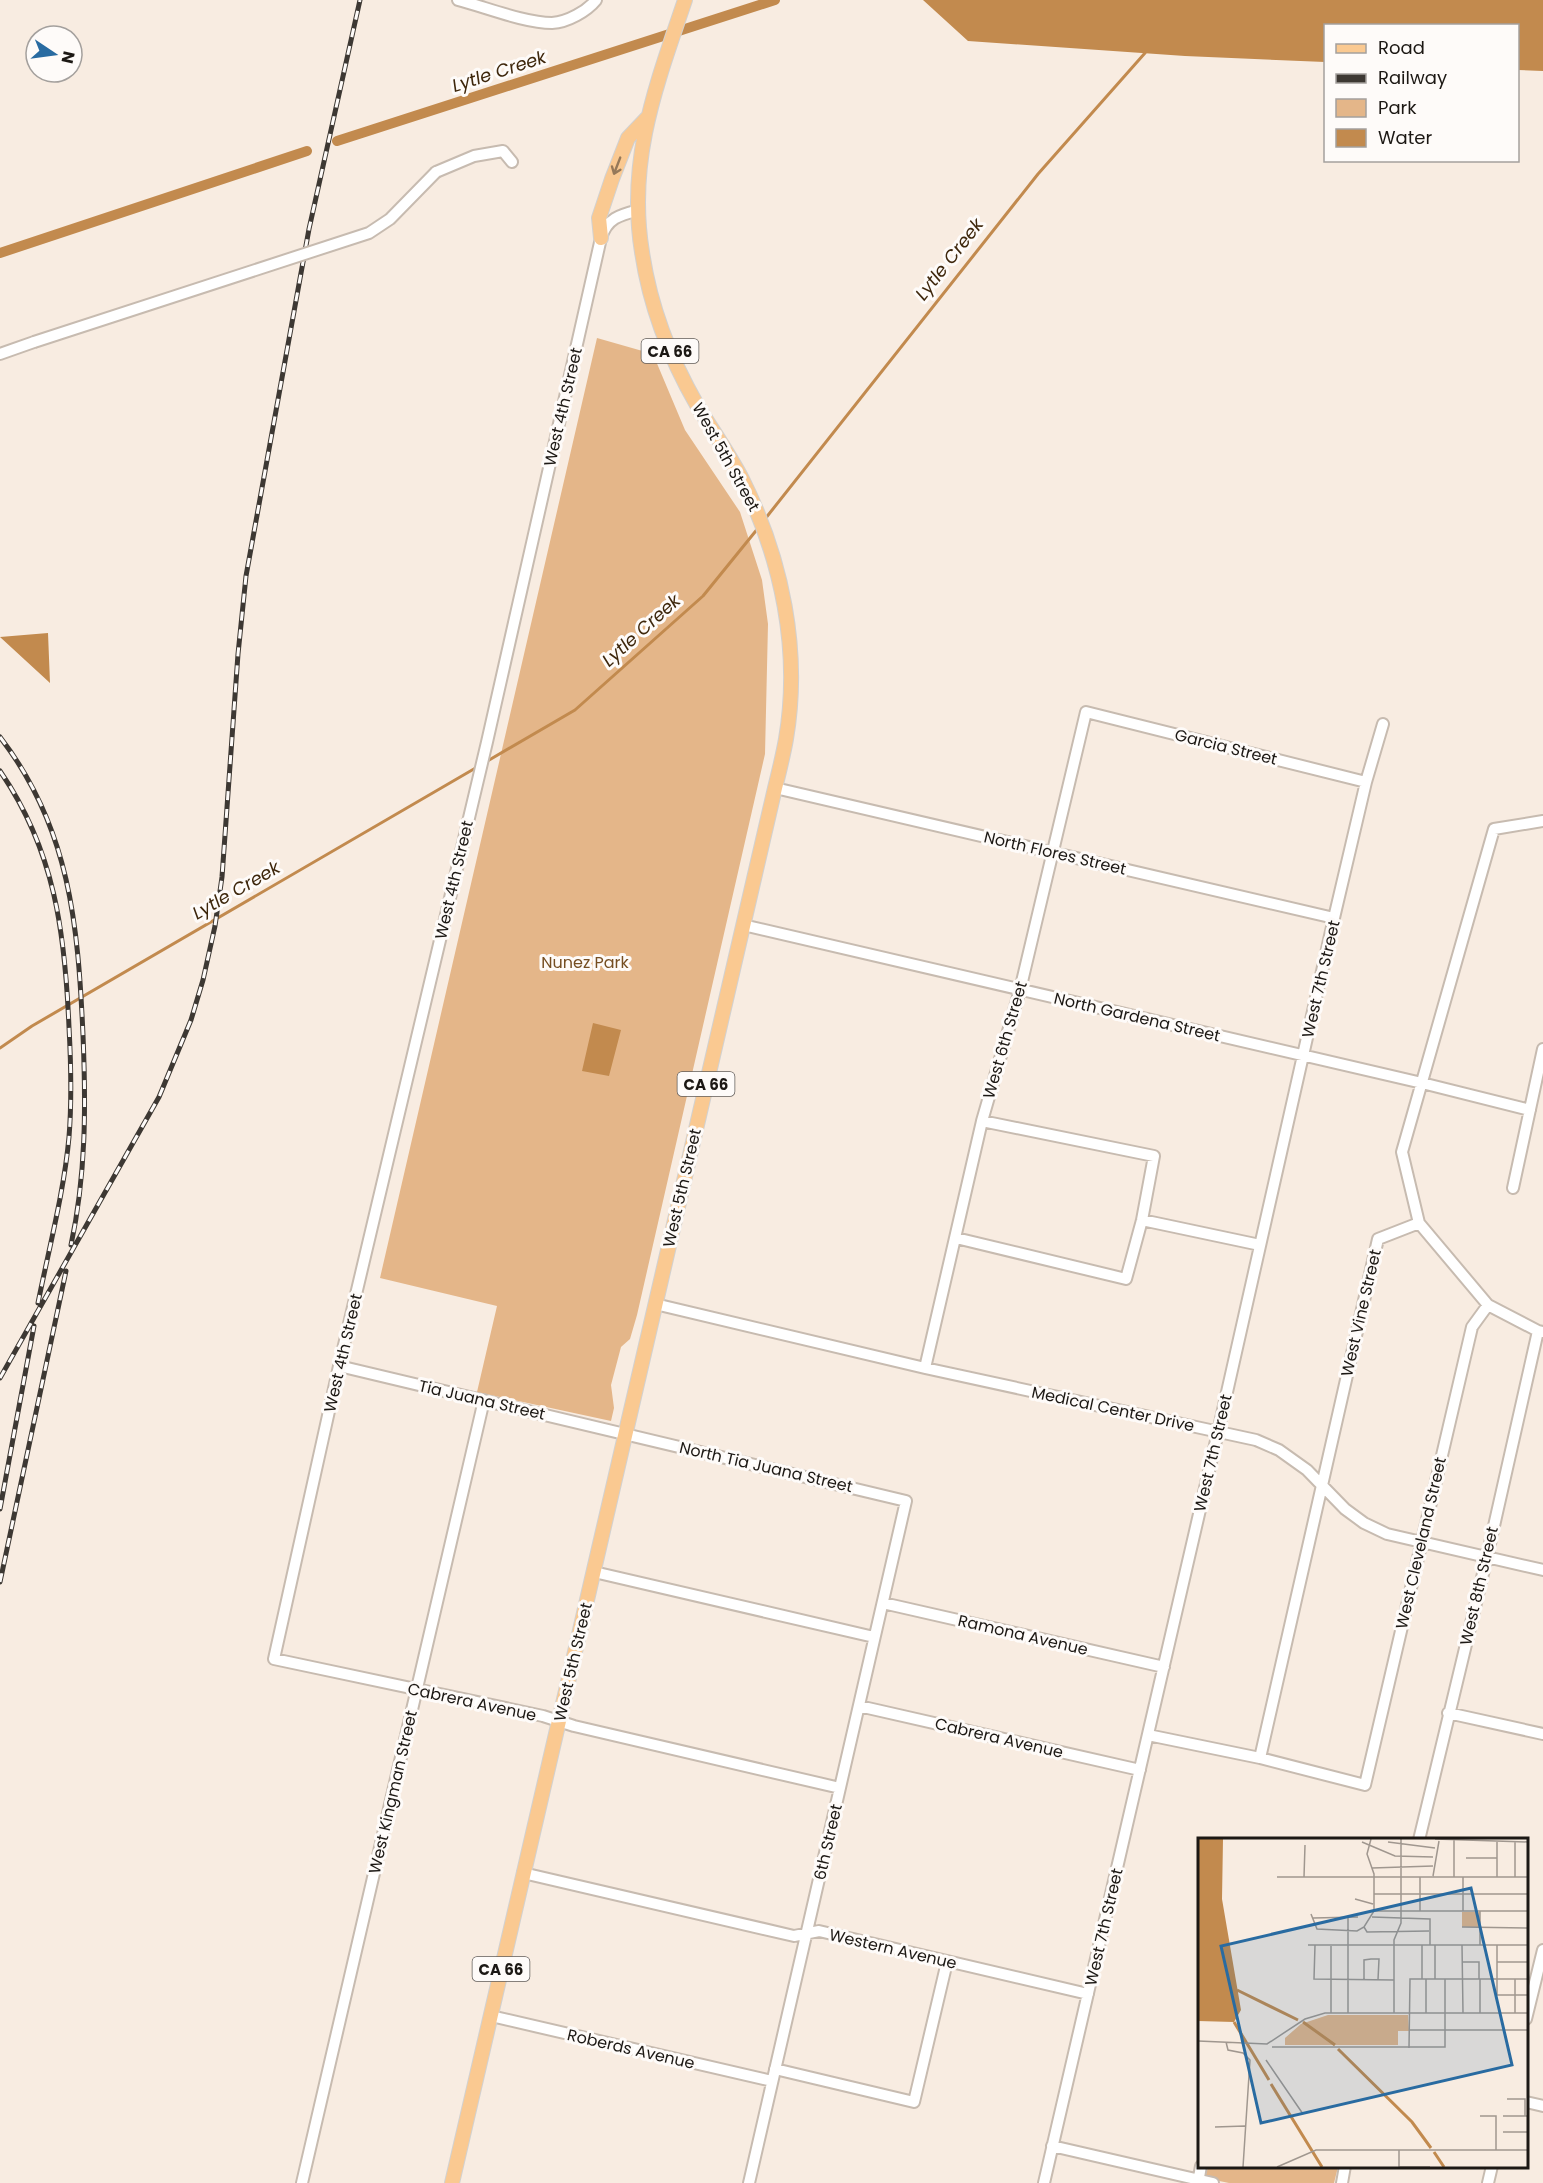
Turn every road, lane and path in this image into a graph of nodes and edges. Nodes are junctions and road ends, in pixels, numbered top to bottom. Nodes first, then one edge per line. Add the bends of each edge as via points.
1 (458, 0) edge
2 (596, 0) edge
3 (685, 0) edge
4 (647, 118) junction
5 (512, 162) dead end
6 (639, 210) junction
7 (601, 238) junction
8 (0, 354) edge
9 (1086, 712) joint
10 (1383, 724) dead end
11 (1366, 782) junction
12 (775, 788) junction
13 (1543, 821) edge
14 (1053, 853) junction
15 (1334, 918) junction
16 (743, 925) junction
17 (1020, 990) junction
18 (1543, 1049) edge
19 (1304, 1055) junction
20 (1422, 1083) junction
21 (1530, 1110) junction
22 (982, 1121) junction
23 (1513, 1188) dead end
24 (1142, 1220) junction
25 (1419, 1223) junction
26 (956, 1238) junction
27 (1260, 1245) junction
28 (655, 1304) junction
29 (1488, 1305) junction
30 (1540, 1332) edge
31 (339, 1366) junction
32 (926, 1368) junction
33 (484, 1400) junction
34 (1218, 1432) junction
35 (626, 1434) junction
36 (1321, 1485) junction
37 (906, 1501) joint
38 (304, 1522) joint
39 (1421, 1541) junction
40 (1487, 1557) junction
41 (1543, 1570) edge
42 (594, 1572) junction
43 (883, 1603) junction
44 (874, 1637) junction
45 (1164, 1667) junction
46 (416, 1690) junction
47 (859, 1706) junction
48 (1448, 1713) junction
49 (558, 1722) junction
50 (1543, 1734) edge
51 (1148, 1735) junction
52 (1260, 1758) junction
53 (1140, 1770) junction
54 (840, 1788) junction
55 (1419, 1838) edge
56 (524, 1873) junction
57 (806, 1934) junction
58 (1543, 1950) edge
59 (947, 1962) junction
60 (1088, 1994) junction
61 (1528, 2015) edge
62 (491, 2016) junction
63 (775, 2069) junction
64 (772, 2081) junction
65 (1528, 2102) edge
66 (1543, 2106) edge
67 (1052, 2146) junction
68 (1345, 2168) edge
69 (1492, 2168) edge
70 (1198, 2181) edge
71 (302, 2183) edge
72 (452, 2183) edge
73 (749, 2183) edge
74 (1044, 2183) edge
75 (1213, 2183) edge
76 (1341, 2183) edge
77 (1488, 2183) edge

1 - 2 street via 555,23 588,10
3 - 4 main road, CA 66
4 - 6 main road, CA 66
4 -> 7 main road via 628,138 599,218
5 - 8 street, bridge via 503,151 474,156 436,172 390,219 369,233
6 - 7 street via 613,218
6 - 12 main road, West 5th Street / CA 66 via 641,250 659,325 696,403 741,477 774,560 789,635 790,667 786,738
7 - 31 street, West 4th Street
9 - 11 street, Garcia Street
9 - 14 street, West 6th Street
10 - 11 street, West 7th Street
11 - 15 street, West 7th Street
12 - 14 street, North Flores Street
12 - 16 main road, West 5th Street / CA 66
13 - 20 street via 1494,829
14 - 15 street, North Flores Street
14 - 17 street, West 6th Street
15 - 19 street, West 7th Street
16 - 17 street, North Gardena Street
16 - 28 main road, West 5th Street / CA 66
17 - 19 street, North Gardena Street
17 - 22 street, West 6th Street
18 - 21 street
19 - 20 street, North Gardena Street
19 - 27 street, West 7th Street
20 - 21 street, North Gardena Street
20 - 25 street via 1402,1152
21 - 23 street
22 - 24 street via 1154,1156
22 - 26 street, West 6th Street
24 - 26 street via 1126,1279
24 - 27 street
25 - 29 street
25 - 36 street, West Vine Street via 1378,1239
26 - 32 street, West 6th Street
27 - 34 street, West 7th Street
28 - 32 street, Medical Center Drive
28 - 35 main road, West 5th Street / CA 66
29 - 30 street
29 - 39 street, West Cleveland Street via 1472,1327
30 - 40 street, West 8th Street
31 - 33 street, Tia Juana Street
31 - 38 street, West 4th Street
32 - 34 street, Medical Center Drive
33 - 35 street, Tia Juana Street
33 - 46 street, West Kingman Street
34 - 36 street, Medical Center Drive via 1256,1440 1279,1450
34 - 45 street, West 7th Street
35 - 37 street, North Tia Juana Street
35 - 42 main road, West 5th Street / CA 66
36 - 39 street, Medical Center Drive via 1364,1522 1387,1534
36 - 52 street, West Vine Street
37 - 43 street, 6th Street
38 - 46 street, Cabrera Avenue via 274,1659
39 - 40 street, Medical Center Drive
39 - 52 street, West Cleveland Street via 1365,1785
40 - 41 street, Medical Center Drive
40 - 48 street, West 8th Street
42 - 44 street
42 - 49 main road, West 5th Street / CA 66
43 - 44 street, 6th Street
43 - 45 street, Ramona Avenue
44 - 47 street, 6th Street
45 - 51 street, West 7th Street
46 - 49 street, Cabrera Avenue
46 - 71 street, West Kingman Street
47 - 53 street, Cabrera Avenue
47 - 54 street, 6th Street
48 - 50 street
48 - 55 street, West 8th Street
49 - 54 street, Cabrera Avenue
49 - 56 main road, West 5th Street / CA 66
51 - 52 street
51 - 53 street, West 7th Street
53 - 60 street, West 7th Street
54 - 57 street, 6th Street
56 - 57 street, Western Avenue via 794,1936
56 - 62 main road, West 5th Street / CA 66
57 - 59 street, Western Avenue via 819,1931
57 - 63 street, 6th Street
58 - 61 street
59 - 60 street, Western Avenue
59 - 63 street via 914,2102
60 - 67 street, West 7th Street
62 - 64 street, Roberds Avenue
62 - 72 main road, West 5th Street / CA 66
63 - 64 street, 6th Street
64 - 73 street, 6th Street
65 - 66 street
67 - 70 street
67 - 74 street, West 7th Street
68 - 76 street
69 - 77 street
70 - 75 street

